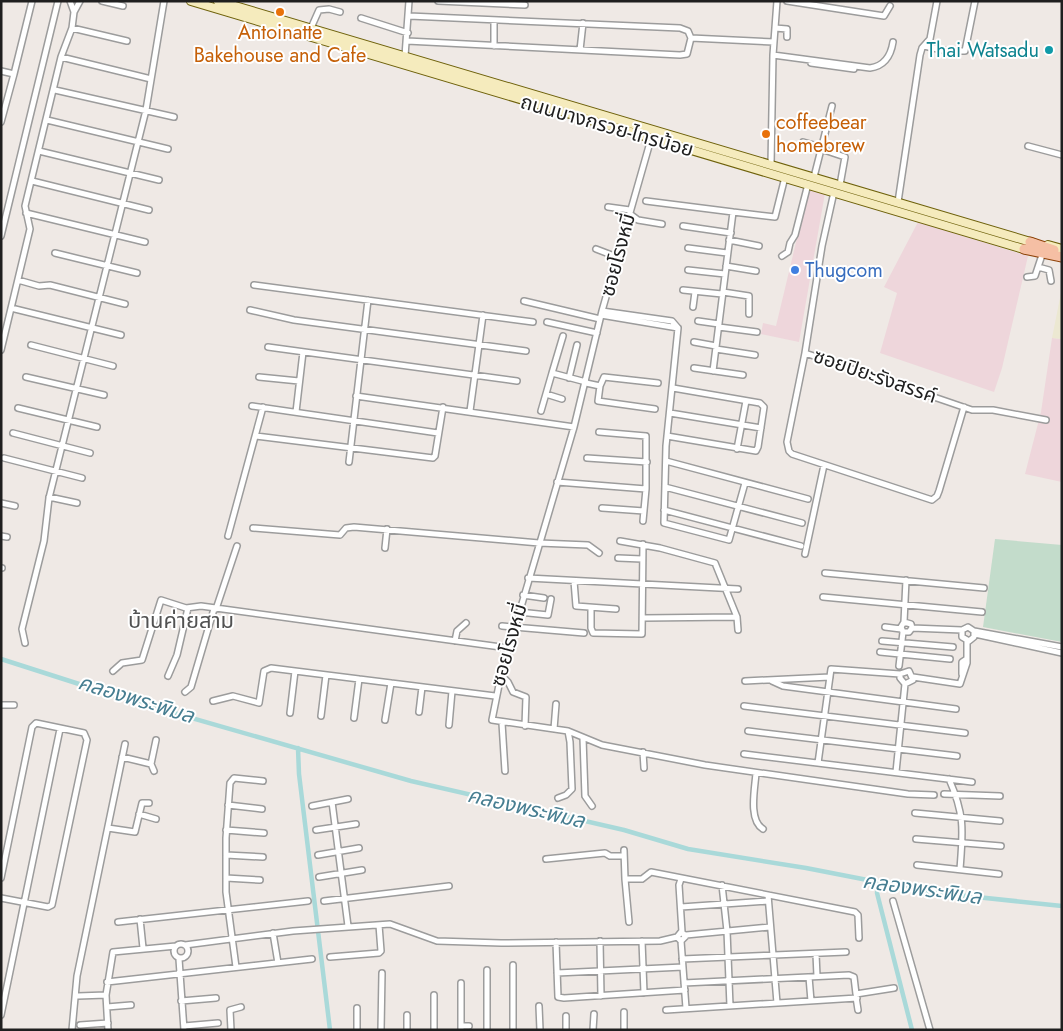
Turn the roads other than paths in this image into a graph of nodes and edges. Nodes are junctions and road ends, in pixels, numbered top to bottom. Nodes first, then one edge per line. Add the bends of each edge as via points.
1 (32, 1) edge
2 (58, 1) edge
3 (70, 1) edge
4 (80, 1) edge
5 (102, 1) edge
6 (164, 1) edge
7 (191, 1) edge
8 (218, 1) edge
9 (409, 1) edge
10 (438, 1) edge
11 (777, 1) edge
12 (787, 1) edge
13 (937, 1) edge
14 (975, 1) edge
15 (525, 5) dead end
16 (123, 6) dead end
17 (890, 6) dead end
18 (74, 12) junction
19 (340, 12) dead end
20 (408, 16) junction
21 (361, 18) dead end
22 (494, 20) junction
23 (583, 23) junction
24 (72, 28) junction
25 (311, 28) junction
26 (775, 28) junction
27 (408, 33) junction
28 (787, 37) dead end
29 (691, 38) junction
30 (126, 41) dead end
31 (407, 41) junction
32 (774, 42) junction
33 (893, 42) dead end
34 (494, 46) junction
35 (924, 46) junction
36 (382, 49) junction
37 (580, 50) junction
38 (405, 56) junction
39 (61, 57) junction
40 (773, 57) junction
41 (380, 58) junction
42 (854, 69) dead end
43 (1, 71) edge
44 (14, 74) junction
45 (151, 80) junction
46 (54, 90) junction
47 (832, 106) dead end
48 (146, 110) junction
49 (174, 117) dead end
50 (47, 120) junction
51 (1, 122) edge
52 (651, 139) junction
53 (138, 142) junction
54 (803, 142) dead end
55 (1028, 146) dead end
56 (821, 148) junction
57 (168, 149) dead end
58 (39, 151) junction
59 (1062, 155) edge
60 (771, 164) junction
61 (130, 173) junction
62 (814, 176) junction
63 (785, 177) junction
64 (158, 180) dead end
65 (32, 181) junction
66 (808, 184) junction
67 (840, 185) junction
68 (834, 192) junction
69 (646, 201) dead end
70 (898, 202) junction
71 (122, 203) junction
72 (608, 207) dead end
73 (149, 210) dead end
74 (628, 210) junction
75 (733, 212) junction
76 (26, 214) junction
77 (662, 224) dead end
78 (683, 226) dead end
79 (731, 233) junction
80 (1, 236) edge
81 (115, 236) junction
82 (730, 240) junction
83 (145, 242) dead end
84 (758, 246) dead end
85 (1027, 246) junction
86 (688, 248) dead end
87 (1062, 248) edge
88 (596, 250) dead end
89 (55, 253) dead end
90 (728, 253) junction
91 (1062, 253) edge
92 (1042, 255) junction
93 (614, 256) junction
94 (782, 256) dead end
95 (1062, 257) edge
96 (1062, 262) edge
97 (106, 265) junction
98 (726, 266) junction
99 (1038, 267) junction
100 (688, 270) dead end
101 (756, 271) dead end
102 (137, 273) dead end
103 (725, 274) junction
104 (1027, 277) dead end
105 (18, 280) junction
106 (1051, 281) dead end
107 (254, 284) dead end
108 (683, 290) dead end
109 (695, 292) junction
110 (723, 293) junction
111 (99, 296) junction
112 (368, 300) junction
113 (524, 301) dead end
114 (126, 304) dead end
115 (693, 307) dead end
116 (11, 308) junction
117 (250, 310) dead end
118 (749, 314) dead end
119 (483, 315) junction
120 (599, 316) junction
121 (698, 321) dead end
122 (533, 322) dead end
123 (547, 322) dead end
124 (719, 326) junction
125 (92, 328) junction
126 (364, 330) junction
127 (594, 332) junction
128 (757, 332) dead end
129 (121, 335) dead end
130 (563, 336) dead end
131 (694, 342) dead end
132 (32, 345) dead end
133 (576, 345) dead end
134 (479, 346) junction
135 (268, 347) dead end
136 (716, 348) junction
137 (1, 350) edge
138 (526, 351) dead end
139 (303, 352) junction
140 (805, 353) junction
141 (756, 355) dead end
142 (84, 358) junction
143 (360, 360) junction
144 (113, 366) dead end
145 (694, 368) dead end
146 (713, 371) junction
147 (552, 373) junction
148 (743, 375) dead end
149 (474, 376) junction
150 (26, 377) dead end
151 (259, 377) dead end
152 (571, 378) junction
153 (299, 381) junction
154 (518, 381) dead end
155 (585, 382) junction
156 (658, 383) dead end
157 (600, 386) junction
158 (76, 388) junction
159 (673, 388) junction
160 (546, 394) junction
161 (104, 395) dead end
162 (356, 396) junction
163 (562, 399) dead end
164 (746, 401) junction
165 (252, 406) dead end
166 (442, 407) junction
167 (964, 407) junction
168 (18, 408) dead end
169 (263, 408) junction
170 (655, 409) dead end
171 (542, 410) dead end
172 (470, 411) junction
173 (296, 412) junction
174 (670, 413) junction
175 (69, 420) junction
176 (354, 420) junction
177 (1046, 420) dead end
178 (742, 424) junction
179 (97, 427) dead end
180 (574, 427) junction
181 (761, 428) junction
182 (599, 432) dead end
183 (13, 433) dead end
184 (438, 433) junction
185 (256, 436) junction
186 (667, 436) junction
187 (62, 446) junction
188 (350, 449) junction
189 (737, 449) junction
190 (90, 453) dead end
191 (4, 458) dead end
192 (587, 458) dead end
193 (666, 461) junction
194 (349, 462) dead end
195 (647, 462) junction
196 (824, 465) junction
197 (55, 472) junction
198 (82, 478) dead end
199 (557, 482) junction
200 (745, 483) junction
201 (665, 487) junction
202 (646, 489) junction
203 (49, 497) junction
204 (808, 499) dead end
205 (1, 503) edge
206 (77, 503) dead end
207 (15, 506) dead end
208 (739, 506) junction
209 (602, 508) dead end
210 (664, 510) junction
211 (644, 511) junction
212 (643, 521) dead end
213 (802, 523) dead end
214 (253, 528) dead end
215 (387, 529) junction
216 (734, 529) junction
217 (228, 536) dead end
218 (620, 540) dead end
219 (539, 543) junction
220 (643, 544) junction
221 (237, 546) dead end
222 (801, 546) dead end
223 (385, 548) dead end
224 (599, 553) dead end
225 (805, 554) dead end
226 (618, 558) dead end
227 (642, 559) junction
228 (825, 573) dead end
229 (528, 578) junction
230 (906, 580) junction
231 (574, 581) junction
232 (643, 584) junction
233 (726, 588) junction
234 (738, 588) dead end
235 (984, 588) dead end
236 (523, 595) junction
237 (823, 597) dead end
238 (544, 598) dead end
239 (551, 599) dead end
240 (905, 604) junction
241 (188, 608) junction
242 (591, 608) junction
243 (215, 609) junction
244 (616, 609) dead end
245 (518, 612) junction
246 (982, 612) dead end
247 (737, 617) junction
248 (643, 618) junction
249 (904, 622) junction
250 (466, 623) dead end
251 (508, 627) junction
252 (885, 627) dead end
253 (912, 628) junction
254 (738, 630) dead end
255 (902, 630) junction
256 (962, 630) junction
257 (584, 633) dead end
258 (975, 633) junction
259 (455, 641) junction
260 (967, 641) junction
261 (25, 642) dead end
262 (882, 642) dead end
263 (902, 643) junction
264 (1038, 645) junction
265 (953, 647) dead end
266 (1062, 647) edge
267 (507, 648) junction
268 (880, 652) dead end
269 (1062, 653) edge
270 (900, 654) junction
271 (950, 659) dead end
272 (899, 666) dead end
273 (113, 671) dead end
274 (295, 672) junction
275 (900, 674) junction
276 (326, 675) junction
277 (168, 676) dead end
278 (501, 676) junction
279 (830, 677) junction
280 (913, 677) junction
281 (359, 679) junction
282 (745, 681) dead end
283 (772, 681) junction
284 (391, 683) junction
285 (905, 684) junction
286 (422, 687) junction
287 (452, 691) junction
288 (185, 692) dead end
289 (828, 693) junction
290 (494, 696) junction
291 (213, 701) dead end
292 (903, 701) junction
293 (556, 704) dead end
294 (1, 705) edge
295 (14, 705) dead end
296 (744, 706) dead end
297 (956, 709) dead end
298 (419, 712) dead end
299 (290, 714) dead end
300 (321, 716) dead end
301 (825, 716) junction
302 (354, 718) dead end
303 (385, 720) dead end
304 (502, 723) junction
305 (449, 725) dead end
306 (900, 725) junction
307 (526, 726) junction
308 (60, 729) junction
309 (554, 729) junction
310 (568, 731) junction
311 (748, 731) dead end
312 (965, 732) dead end
313 (583, 738) junction
314 (156, 740) dead end
315 (822, 741) junction
316 (125, 744) dead end
317 (897, 749) junction
318 (643, 752) junction
319 (744, 754) dead end
320 (957, 756) dead end
321 (122, 757) junction
322 (818, 763) junction
323 (151, 764) junction
324 (644, 768) dead end
325 (154, 771) dead end
326 (505, 771) dead end
327 (896, 772) junction
328 (756, 773) junction
329 (949, 779) junction
330 (263, 781) dead end
331 (972, 782) dead end
332 (944, 794) dead end
333 (934, 795) dead end
334 (956, 795) junction
335 (1000, 796) dead end
336 (558, 798) dead end
337 (348, 799) dead end
338 (332, 802) junction
339 (148, 803) dead end
340 (228, 805) junction
341 (312, 806) dead end
342 (592, 806) dead end
343 (262, 809) dead end
344 (915, 813) dead end
345 (139, 814) junction
346 (962, 817) junction
347 (156, 819) dead end
348 (1000, 821) dead end
349 (356, 824) dead end
350 (336, 827) junction
351 (108, 828) junction
352 (763, 829) dead end
353 (226, 830) junction
354 (316, 830) dead end
355 (264, 833) dead end
356 (916, 839) dead end
357 (962, 842) junction
358 (1001, 846) dead end
359 (359, 848) dead end
360 (340, 851) junction
361 (318, 854) dead end
362 (226, 855) junction
363 (263, 857) dead end
364 (546, 859) dead end
365 (917, 865) dead end
366 (960, 869) junction
367 (362, 870) dead end
368 (342, 874) junction
369 (1000, 874) dead end
370 (319, 877) dead end
371 (1, 878) edge
372 (226, 878) junction
373 (625, 879) junction
374 (681, 879) junction
375 (260, 880) dead end
376 (722, 885) junction
377 (449, 886) dead end
378 (1, 898) edge
379 (345, 898) junction
380 (768, 898) junction
381 (308, 900) dead end
382 (324, 901) dead end
383 (893, 901) dead end
384 (25, 902) junction
385 (724, 904) junction
386 (680, 907) junction
387 (229, 909) junction
388 (140, 919) junction
389 (118, 922) dead end
390 (628, 922) dead end
391 (379, 925) junction
392 (348, 926) junction
393 (770, 927) junction
394 (727, 931) junction
395 (273, 933) junction
396 (684, 934) junction
397 (233, 938) junction
398 (859, 938) dead end
399 (679, 939) junction
400 (600, 941) junction
401 (642, 941) junction
402 (556, 942) junction
403 (176, 946) junction
404 (185, 946) junction
405 (143, 948) junction
406 (846, 952) dead end
407 (816, 954) junction
408 (773, 955) junction
409 (728, 957) junction
410 (330, 958) dead end
411 (179, 959) junction
412 (312, 959) dead end
413 (682, 959) junction
414 (278, 963) junction
415 (513, 965) dead end
416 (236, 967) junction
417 (683, 967) junction
418 (643, 969) junction
419 (487, 970) dead end
420 (600, 971) junction
421 (382, 973) dead end
422 (557, 973) junction
423 (180, 974) junction
424 (817, 976) junction
425 (809, 977) junction
426 (775, 978) junction
427 (729, 981) junction
428 (107, 982) junction
429 (461, 983) dead end
430 (684, 986) junction
431 (894, 988) dead end
432 (644, 992) junction
433 (106, 995) junction
434 (434, 995) dead end
435 (78, 996) dead end
436 (601, 996) junction
437 (856, 996) junction
438 (216, 998) dead end
439 (182, 1001) junction
440 (812, 1001) junction
441 (777, 1003) junction
442 (131, 1004) dead end
443 (241, 1006) dead end
444 (539, 1006) dead end
445 (730, 1006) junction
446 (107, 1007) junction
447 (356, 1008) dead end
448 (686, 1008) junction
449 (666, 1010) dead end
450 (858, 1010) dead end
451 (624, 1012) dead end
452 (594, 1014) dead end
453 (1, 1015) edge
454 (407, 1015) dead end
455 (566, 1016) dead end
456 (108, 1022) junction
457 (218, 1023) dead end
458 (80, 1025) dead end
459 (470, 1026) dead end
460 (461, 1028) edge
461 (184, 1029) edge
462 (72, 1030) edge
463 (108, 1030) edge
464 (231, 1030) edge
465 (358, 1030) edge
466 (381, 1030) edge
467 (408, 1030) edge
468 (434, 1030) edge
469 (486, 1030) edge
470 (513, 1030) edge
471 (540, 1030) edge
472 (566, 1030) edge
473 (593, 1030) edge
474 (624, 1030) edge
475 (930, 1030) edge

1 - 44 street
2 - 80 street
3 - 18 street
4 - 18 street
5 - 16 street
6 - 45 street
7 - 41 main road, ถนนบางกรวย-ไทรน้อย
8 - 25 main road, ถนนบางกรวย-ไทรน้อย
9 - 20 street
10 - 15 street
11 - 26 street
12 - 17 street via 884,16
13 - 35 street via 930,39
14 - 35 street via 965,51
18 - 24 street
19 - 25 street via 319,10
20 - 22 street
20 - 27 street
21 - 27 street
22 - 23 street
22 - 34 street
23 - 29 street via 680,28 688,31
23 - 37 street
24 - 30 street
24 - 39 street
25 - 36 main road, ถนนบางกรวย-ไทรน้อย
26 - 28 street via 788,30
26 - 32 street
27 - 31 street
29 - 32 street
29 - 37 street via 686,54 680,55
31 - 34 street
31 - 38 street
32 - 40 street
33 - 40 street via 888,58 870,68
34 - 37 street
35 - 70 street
36 - 38 main road, ถนนบางกรวย-ไทรน้อย
36 - 41 main road
38 - 60 main road, ถนนบางกรวย-ไทรน้อย
39 - 45 street
39 - 46 street
40 - 42 street
40 - 60 street
41 - 52 main road, ถนนบางกรวย-ไทรน้อย
43 - 44 street
44 - 51 street
45 - 48 street
46 - 48 street
46 - 50 street
47 - 56 street
48 - 49 street
48 - 53 street
50 - 53 street
50 - 58 street
52 - 63 main road, ถนนบางกรวย-ไทรน้อย
52 - 74 street, ซอยโรงหมี่
53 - 57 street
53 - 61 street
54 - 56 street
55 - 59 street
56 - 62 street
56 - 67 street via 845,157
58 - 61 street
58 - 65 street
60 - 62 main road, ถนนบางกรวย-ไทรน้อย
61 - 64 street
61 - 71 street
62 - 67 main road, ถนนบางกรวย-ไทรน้อย
63 - 66 main road, ถนนบางกรวย-ไทรน้อย
63 - 75 street via 775,217
65 - 71 street
65 - 76 street
66 - 68 main road, ถนนบางกรวย-ไทรน้อย
66 - 94 street via 795,235 788,252
67 - 70 main road, ถนนบางกรวย-ไทรน้อย
68 - 85 main road, ถนนบางกรวย-ไทรน้อย
68 - 140 street, ซอยปิยะรังสรรค์
69 - 75 street
70 - 85 main road, ถนนบางกรวย-ไทรน้อย
71 - 73 street
71 - 81 street
72 - 74 street
74 - 77 street via 638,220
74 - 93 street, ซอยโรงหมี่
75 - 79 street
76 - 81 street
76 - 105 street via 30,229
78 - 79 street
79 - 82 street
81 - 83 street
81 - 97 street
82 - 84 street
82 - 90 street
85 - 87 main road
85 - 91 main road
85 - 92 main road
85 - 95 main road
86 - 90 street
88 - 93 street
89 - 97 street
90 - 98 street
92 - 96 main road
92 - 99 street
93 - 120 street, ซอยโรงหมี่
97 - 102 street
97 - 111 street
98 - 101 street
98 - 103 street
99 - 104 street via 1035,276
99 - 106 street via 1049,270
100 - 103 street
103 - 110 street
105 - 111 street
105 - 116 street
107 - 112 street
108 - 109 street
109 - 110 street
109 - 115 street
110 - 118 street via 749,296
110 - 124 street
111 - 114 street
111 - 125 street
112 - 119 street
112 - 126 street
113 - 120 street
116 - 125 street
116 - 137 street
117 - 126 street
119 - 122 street
119 - 134 street
120 - 127 street, ซอยโรงหมี่
120 - 159 street via 672,321 678,328
121 - 124 street
123 - 127 street
124 - 128 street
124 - 136 street
125 - 129 street
125 - 142 street
126 - 134 street
126 - 143 street
127 - 155 street, ซอยโรงหมี่
130 - 147 street
131 - 136 street
132 - 142 street
133 - 152 street
134 - 138 street
134 - 149 street
135 - 139 street
136 - 141 street
136 - 146 street
139 - 143 street
139 - 153 street
140 - 167 street, ซอยปิยะรังสรรค์
140 - 196 street via 787,442 792,454
142 - 144 street
142 - 158 street
143 - 149 street
143 - 162 street
145 - 146 street
146 - 148 street
147 - 152 street
147 - 160 street
149 - 154 street
149 - 172 street
150 - 158 street
151 - 153 street
152 - 155 street
153 - 173 street
155 - 157 street
155 - 180 street, ซอยโรงหมี่
156 - 157 street via 604,376
157 - 170 street via 598,402
158 - 161 street
158 - 175 street
159 - 164 street
159 - 174 street
160 - 163 street
160 - 171 street
162 - 166 street
162 - 176 street
164 - 178 street
164 - 181 street via 763,405
165 - 169 street
166 - 172 street
166 - 184 street
167 - 177 street, ซอยปิยะรังสรรค์
167 - 196 street via 940,491 935,498 925,499
168 - 175 street
169 - 173 street
169 - 185 street
172 - 180 street
173 - 176 street
174 - 178 street
174 - 186 street
175 - 179 street
175 - 187 street
176 - 184 street
176 - 188 street
178 - 181 street
178 - 189 street
180 - 199 street, ซอยโรงหมี่
181 - 189 street via 756,451
182 - 195 street via 646,436
183 - 187 street
184 - 188 street via 433,458
185 - 188 street
185 - 217 street
186 - 189 street
186 - 193 street
187 - 190 street
187 - 197 street
188 - 194 street
191 - 197 street
192 - 195 street
193 - 200 street
193 - 201 street
195 - 202 street
196 - 225 street
197 - 198 street
197 - 203 street
199 - 202 street
199 - 219 street, ซอยโรงหมี่
200 - 204 street
200 - 208 street
201 - 208 street
201 - 210 street
202 - 211 street
203 - 206 street
203 - 261 street via 44,541 24,616 22,634
205 - 207 street
208 - 213 street
208 - 216 street
209 - 211 street
210 - 216 street
210 - 216 street via 663,520 666,523 727,541
211 - 212 street
214 - 215 street via 340,535 346,528 354,526
215 - 219 street
215 - 223 street
216 - 222 street
218 - 220 street
219 - 224 street via 588,545
219 - 229 street, ซอยโรงหมี่
220 - 227 street
220 - 233 street via 712,562 717,565
221 - 243 street
226 - 227 street
227 - 232 street
228 - 230 street
229 - 231 street
229 - 236 street, ซอยโรงหมี่
230 - 235 street
230 - 240 street
231 - 232 street
231 - 242 street via 575,605
232 - 233 street
232 - 248 street
233 - 234 street
233 - 247 street
236 - 238 street
236 - 245 street, ซอยโรงหมี่
237 - 240 street
239 - 245 street via 548,615
240 - 246 street
240 - 249 street
241 - 243 street
241 - 273 street via 165,599 159,600 142,660 122,662
241 - 277 street via 178,655
242 - 244 street
242 - 248 street via 593,633 639,636 643,632
243 - 259 street
243 - 288 street via 191,688
245 - 251 street, ซอยโรงหมี่
247 - 248 street
247 - 254 street
249 - 253 street via 910,623
249 - 255 street
250 - 259 street via 456,631
251 - 257 street
251 - 267 street, ซอยโรงหมี่
252 - 255 street
253 - 255 street via 909,632
253 - 256 street
255 - 263 street
256 - 258 street via 968,627
256 - 260 street via 962,637
258 - 260 street via 972,640
258 - 264 street
259 - 267 street
260 - 280 street via 967,663 960,684
262 - 263 street
263 - 265 street
263 - 270 street
264 - 266 street
264 - 269 street
267 - 278 street, ซอยโรงหมี่
268 - 270 street
270 - 271 street
270 - 272 street
274 - 276 street
274 - 291 street via 271,668 264,671 259,703 233,696
274 - 299 street
275 - 279 street via 831,669
275 - 280 street via 909,671
275 - 285 street
276 - 281 street
276 - 300 street
278 - 290 street, ซอยโรงหมี่
278 - 307 street via 513,692 526,697
279 - 283 street
279 - 289 street
280 - 285 street via 910,683
281 - 284 street
281 - 302 street
282 - 283 street
283 - 289 street via 783,686
284 - 286 street
284 - 303 street
285 - 292 street
286 - 287 street
286 - 298 street
287 - 290 street
287 - 305 street
289 - 292 street
289 - 301 street
290 - 304 street, ซอยโรงหมี่ via 491,717
292 - 297 street
292 - 306 street
293 - 309 street
294 - 295 street
296 - 301 street
301 - 306 street
301 - 315 street
304 - 307 street
304 - 326 street
306 - 312 street
306 - 317 street
307 - 309 street
308 - 371 street via 36,723 32,727
308 - 384 street
308 - 384 street via 84,733 87,740 52,904 48,907
309 - 310 street
310 - 313 street
310 - 336 street via 572,789
311 - 315 street
313 - 318 street
313 - 342 street via 585,796
314 - 323 street
315 - 317 street
315 - 322 street
316 - 321 street
317 - 320 street
317 - 327 street
318 - 324 street
318 - 328 street
319 - 322 street
321 - 323 street
321 - 351 street
322 - 327 street
323 - 325 street
327 - 329 street
328 - 333 street
328 - 352 street via 756,822
329 - 331 street
329 - 334 street
330 - 340 street via 234,778 230,783
332 - 334 street
334 - 335 street
334 - 346 street
337 - 338 street
338 - 341 street
338 - 350 street
339 - 345 street via 142,803
340 - 343 street
340 - 353 street
344 - 346 street
345 - 347 street
345 - 351 street via 135,832
346 - 348 street
346 - 357 street
349 - 350 street
350 - 354 street
350 - 360 street
351 - 462 street via 75,987
353 - 355 street
353 - 362 street
356 - 357 street
357 - 358 street
357 - 366 street
359 - 360 street
360 - 361 street
360 - 368 street
362 - 363 street
362 - 372 street
364 - 373 street via 624,853
365 - 366 street
366 - 369 street
367 - 368 street
368 - 370 street
368 - 379 street
372 - 375 street
372 - 387 street
373 - 374 street via 642,879 651,872
373 - 390 street
374 - 376 street
374 - 386 street via 678,882
376 - 380 street
376 - 385 street
377 - 379 street
378 - 384 street
379 - 382 street
379 - 392 street
380 - 385 street
380 - 393 street
380 - 398 street via 855,912 858,915
381 - 387 street
383 - 475 street
384 - 453 street
385 - 386 street
385 - 394 street
386 - 396 street
387 - 388 street
387 - 397 street
388 - 389 street
388 - 405 street
391 - 392 street
391 - 402 street via 396,925 436,941
391 - 410 street via 379,953
392 - 395 street
393 - 394 street
393 - 408 street
394 - 396 street
394 - 409 street
395 - 397 street
395 - 414 street
396 - 399 street via 685,939
397 - 404 street
397 - 416 street
399 - 401 street
399 - 413 street
400 - 401 street
400 - 402 street
400 - 420 street
401 - 418 street
402 - 422 street
403 - 404 street
403 - 405 street
403 - 411 street via 173,953
404 - 411 street via 188,954
405 - 428 street via 113,952
406 - 407 street
407 - 408 street
407 - 424 street
408 - 409 street
408 - 426 street
409 - 413 street
409 - 427 street
411 - 423 street
412 - 414 street
413 - 417 street
414 - 416 street
415 - 470 street
416 - 423 street
417 - 418 street
417 - 430 street
418 - 420 street
418 - 432 street
419 - 469 street
420 - 422 street
420 - 436 street
421 - 466 street
422 - 436 street via 558,997
423 - 428 street
423 - 439 street
424 - 425 street
424 - 437 street via 853,975
425 - 426 street
425 - 440 street
426 - 427 street
426 - 441 street
427 - 430 street
427 - 445 street
428 - 433 street
429 - 460 street
430 - 432 street
430 - 448 street
431 - 437 street
432 - 436 street
433 - 435 street
433 - 446 street
434 - 468 street
437 - 440 street
437 - 450 street
438 - 439 street
439 - 461 street
440 - 441 street
441 - 445 street
442 - 446 street
443 - 464 street via 230,1010
444 - 471 street
445 - 448 street
446 - 456 street
447 - 465 street
448 - 449 street
451 - 474 street
452 - 473 street
454 - 467 street
455 - 472 street
456 - 458 street
456 - 463 street
457 - 461 street
459 - 460 street

